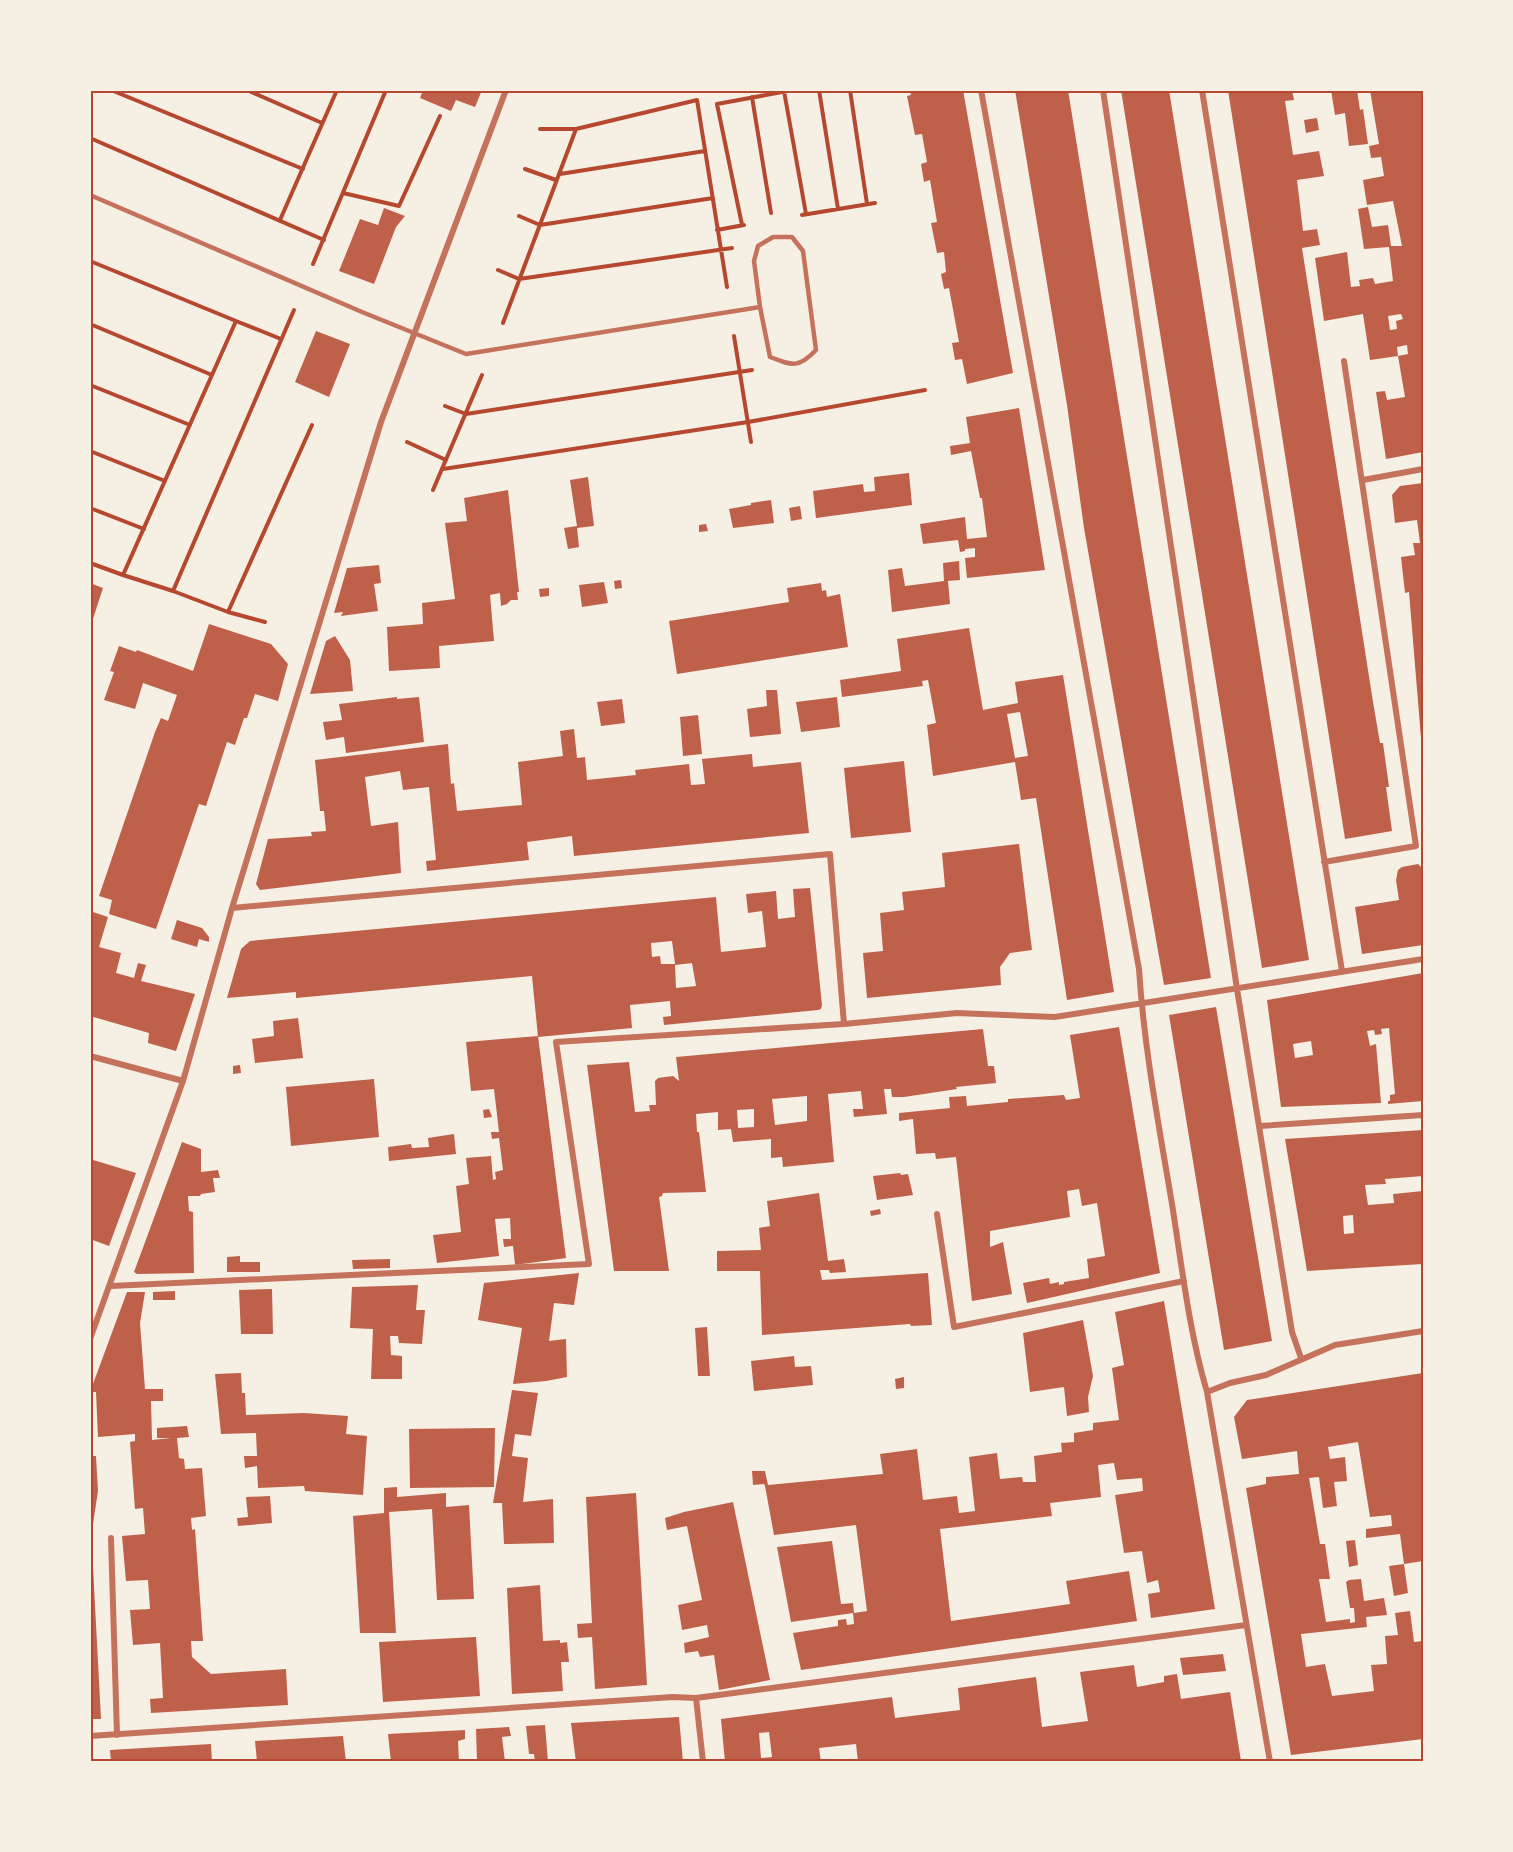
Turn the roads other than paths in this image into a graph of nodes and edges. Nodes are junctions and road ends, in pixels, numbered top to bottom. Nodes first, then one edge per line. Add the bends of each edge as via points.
1 (506, 90) edge
2 (981, 90) edge
3 (1103, 90) edge
4 (1202, 90) edge
5 (90, 195) edge
6 (760, 307) junction
7 (414, 334) junction
8 (1344, 361) dead end
9 (1423, 469) edge
10 (1363, 480) junction
11 (1324, 862) junction
12 (232, 908) junction
13 (1423, 959) edge
14 (1342, 971) junction
15 (1237, 989) junction
16 (1141, 1004) junction
17 (844, 1024) junction
18 (90, 1056) edge
19 (183, 1081) junction
20 (1423, 1115) edge
21 (1260, 1126) junction
22 (937, 1214) dead end
23 (1184, 1281) junction
24 (111, 1286) junction
25 (1423, 1331) edge
26 (90, 1339) edge
27 (1301, 1359) junction
28 (1206, 1392) junction
29 (111, 1538) dead end
30 (1246, 1625) junction
31 (696, 1698) junction
32 (117, 1735) junction
33 (90, 1736) edge
34 (703, 1762) edge
35 (1270, 1762) edge

1 - 7 street
2 - 16 street via 1139,969
3 - 15 street
4 - 11 street
5 - 7 lane
6 - 6 lane via 754,261 758,246 774,237 792,237 802,251 816,350 804,362 788,364 771,357
6 - 7 lane via 466,354
7 - 12 street via 381,422
8 - 10 street
9 - 10 street
10 - 11 street via 1416,846
11 - 14 street
12 - 17 street via 830,854
12 - 19 street
13 - 14 street
14 - 15 street
15 - 16 street
15 - 21 street
16 - 17 street via 1055,1017 957,1013
16 - 23 street
17 - 24 street via 556,1042 589,1264
18 - 19 street
19 - 24 street
20 - 21 street
21 - 27 street via 1292,1332
22 - 23 street via 954,1328
23 - 28 street
24 - 26 street
25 - 27 street via 1335,1345
27 - 28 street via 1266,1375
28 - 30 street
29 - 32 street
30 - 31 street
30 - 35 street
31 - 32 street via 673,1696
31 - 34 street
32 - 33 street

